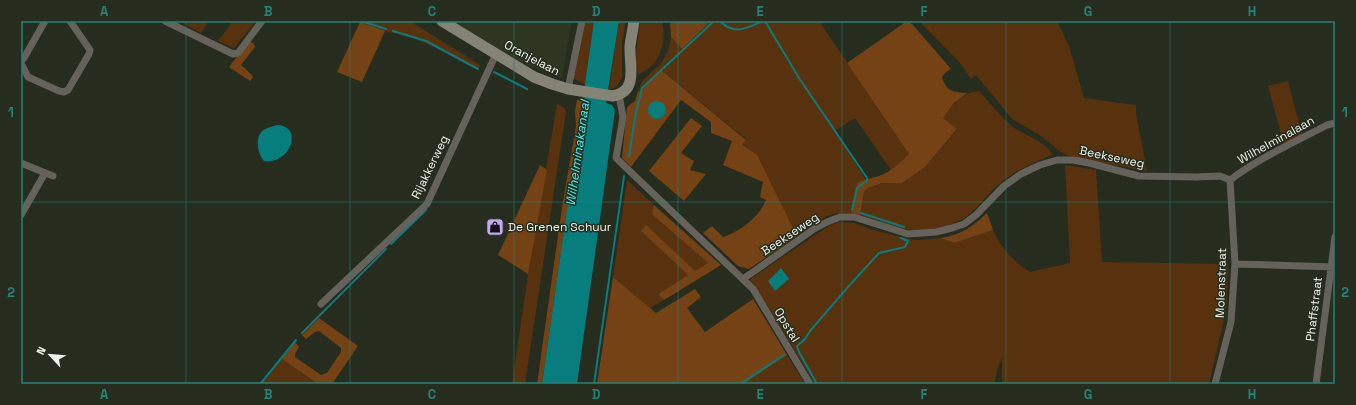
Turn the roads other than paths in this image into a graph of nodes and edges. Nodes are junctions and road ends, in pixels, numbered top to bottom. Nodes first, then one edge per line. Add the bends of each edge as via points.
1 (44, 21) edge
2 (70, 21) edge
3 (165, 21) edge
4 (262, 21) edge
5 (442, 21) edge
6 (582, 21) edge
7 (634, 21) edge
8 (496, 54) junction
9 (21, 62) edge
10 (568, 89) junction
11 (616, 95) junction
12 (1335, 123) edge
13 (21, 163) edge
14 (45, 173) junction
15 (53, 176) dead end
16 (1230, 180) junction
17 (21, 215) edge
18 (1335, 237) edge
19 (1235, 264) junction
20 (1333, 267) edge
21 (743, 279) junction
22 (321, 304) dead end
23 (810, 384) edge
24 (1215, 384) edge
25 (1316, 384) edge

1 - 9 street
2 - 9 street via 90,50 68,90 59,91 28,76
3 - 4 street via 233,54 238,53
5 - 8 main road, Oranjelaan
6 - 10 street
7 - 11 main road via 630,46 629,85 625,91
8 - 10 main road, Oranjelaan via 534,76
8 - 22 street, Rijakkerweg via 427,204
10 - 11 main road, Oranjelaan
11 - 21 street via 622,117 616,158
12 - 16 street, Wilhelminalaan via 1282,149
13 - 14 street
14 - 15 street
14 - 17 street
16 - 19 street, Molenstraat
16 - 21 street, Beekseweg via 1220,176 1139,176 1089,163 1057,160 1021,174 1004,186 964,224 930,233 908,234 854,217 840,218 814,229
18 - 20 street, Phaffstraat
19 - 20 street
19 - 24 street, Molenstraat via 1231,322
20 - 25 street, Phaffstraat
21 - 23 street, Opstal via 753,289

